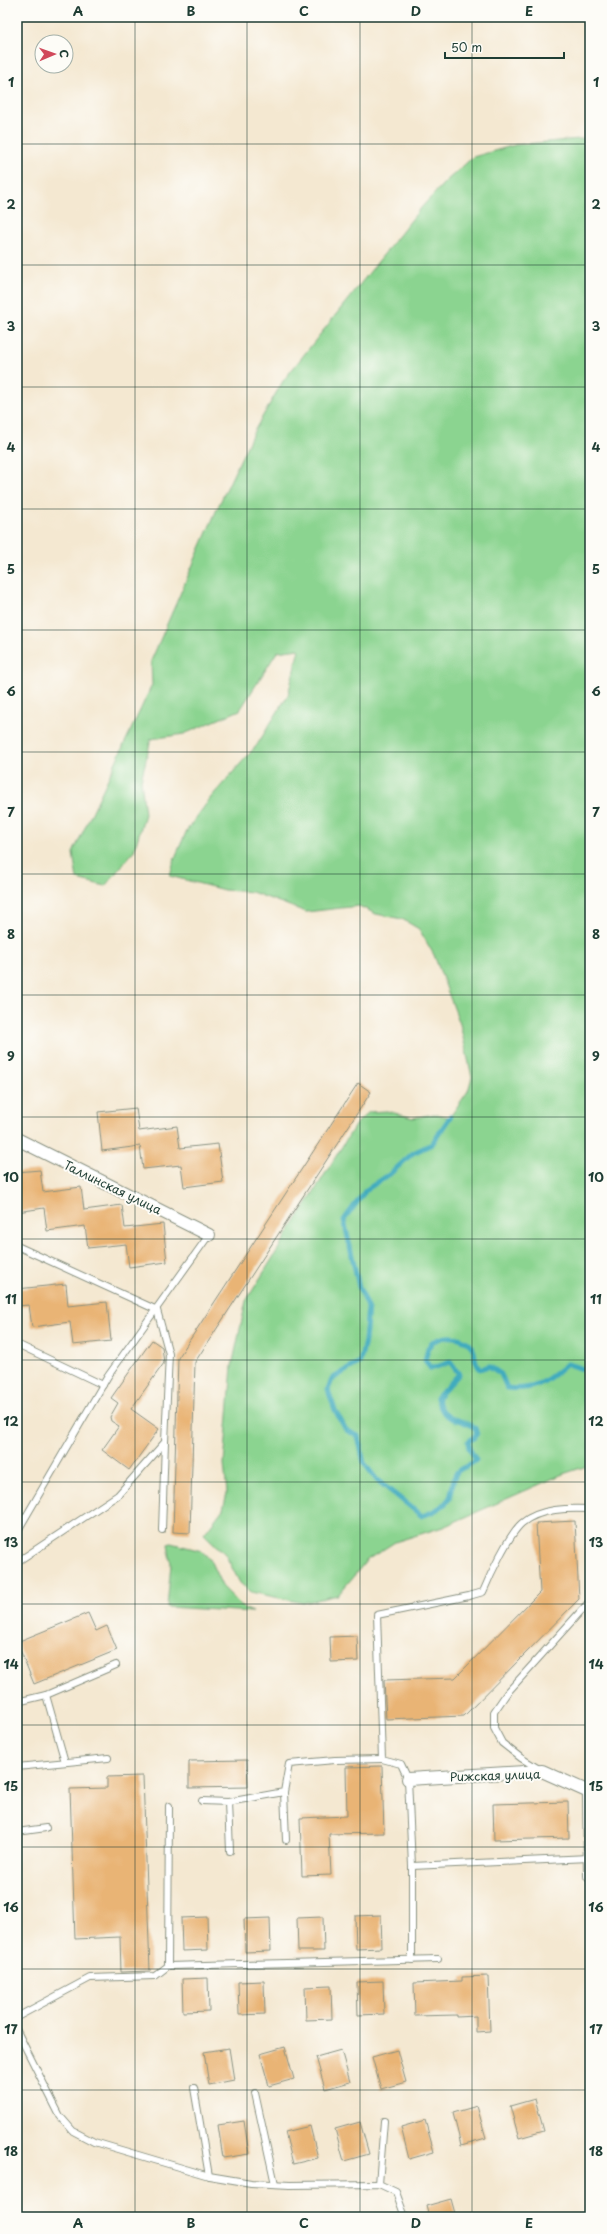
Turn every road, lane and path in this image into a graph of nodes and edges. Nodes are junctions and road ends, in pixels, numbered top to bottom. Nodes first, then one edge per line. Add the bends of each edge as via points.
1 (17, 1139) edge
2 (209, 1235) joint
3 (17, 1246) edge
4 (157, 1310) junction
5 (17, 1344) edge
6 (103, 1384) junction
7 (165, 1442) junction
8 (590, 1508) edge
9 (162, 1530) dead end
10 (17, 1532) edge
11 (17, 1562) edge
12 (590, 1601) edge
13 (116, 1665) dead end
14 (46, 1695) junction
15 (17, 1702) edge
16 (108, 1758) dead end
17 (382, 1759) junction
18 (65, 1762) junction
19 (17, 1767) edge
20 (542, 1771) junction
21 (408, 1779) junction
22 (284, 1792) junction
23 (590, 1792) edge
24 (202, 1801) dead end
25 (228, 1802) junction
26 (169, 1806) dead end
27 (589, 1812) edge
28 (46, 1828) dead end
29 (17, 1832) edge
30 (286, 1840) dead end
31 (230, 1851) dead end
32 (589, 1858) edge
33 (412, 1866) junction
34 (590, 1876) edge
35 (438, 1959) dead end
36 (412, 1960) junction
37 (168, 1966) junction
38 (17, 2017) edge
39 (17, 2031) edge
40 (194, 2088) dead end
41 (255, 2093) dead end
42 (384, 2121) dead end
43 (209, 2176) junction
44 (275, 2184) junction
45 (379, 2184) junction
46 (405, 2217) edge

1 - 2 street, Таллинская улица
2 - 4 lane
3 - 4 lane
4 - 6 lane
4 - 7 lane via 169,1354
5 - 6 lane
6 - 10 lane
7 - 9 lane
7 - 11 lane via 118,1495
8 - 17 lane via 567,1508 538,1514 522,1523 510,1539 483,1592 377,1615
12 - 20 lane via 507,1693 494,1712 494,1728 502,1743
13 - 14 lane
14 - 15 lane
14 - 18 lane
16 - 18 lane
17 - 21 lane via 401,1764
17 - 22 lane via 290,1764
18 - 19 lane
20 - 21 street, Рижская улица
20 - 23 street, Рижская улица
21 - 33 lane
22 - 25 lane
22 - 30 lane
23 - 27 street, Рижская улица
24 - 25 lane
25 - 31 lane
26 - 37 lane
27 - 32 street, Рижская улица
28 - 29 lane
32 - 33 lane
32 - 34 street, Рижская улица
33 - 36 lane
35 - 36 lane
36 - 37 lane
37 - 38 lane via 155,1976 90,1978
39 - 43 lane via 60,2116 73,2131 94,2142
40 - 43 lane
41 - 44 lane
42 - 45 lane
43 - 44 lane
44 - 45 lane
45 - 46 lane via 396,2192

